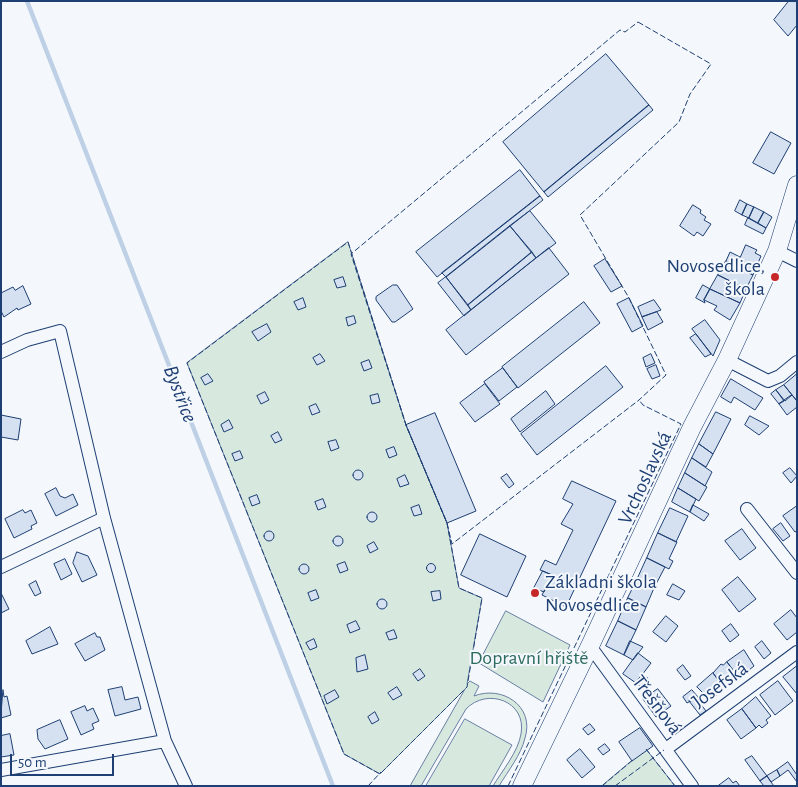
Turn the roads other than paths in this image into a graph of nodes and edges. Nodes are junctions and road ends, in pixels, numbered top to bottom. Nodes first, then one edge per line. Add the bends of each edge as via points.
1 (797, 185) edge
2 (777, 252) junction
3 (797, 261) edge
4 (1, 352) edge
5 (727, 360) junction
6 (797, 362) edge
7 (747, 509) dead end
8 (104, 518) junction
9 (793, 558) edge
10 (1, 567) edge
11 (797, 573) edge
12 (590, 646) junction
13 (797, 652) edge
14 (165, 741) junction
15 (666, 749) junction
16 (1, 770) edge
17 (186, 786) edge
18 (522, 786) edge
19 (692, 786) edge

1 - 2 street, Vrchoslavská
2 - 3 street
2 - 5 street, Vrchoslavská
4 - 8 street via 27,340 60,331
5 - 6 street via 768,381
5 - 12 street, Vrchoslavská via 692,427
7 - 9 street
8 - 10 street
8 - 14 street
9 - 11 street
12 - 15 street, Třešňová
12 - 18 street, Vrchoslavská
13 - 15 street, Josefská
14 - 16 street
14 - 17 street
15 - 19 street, Třešňová

